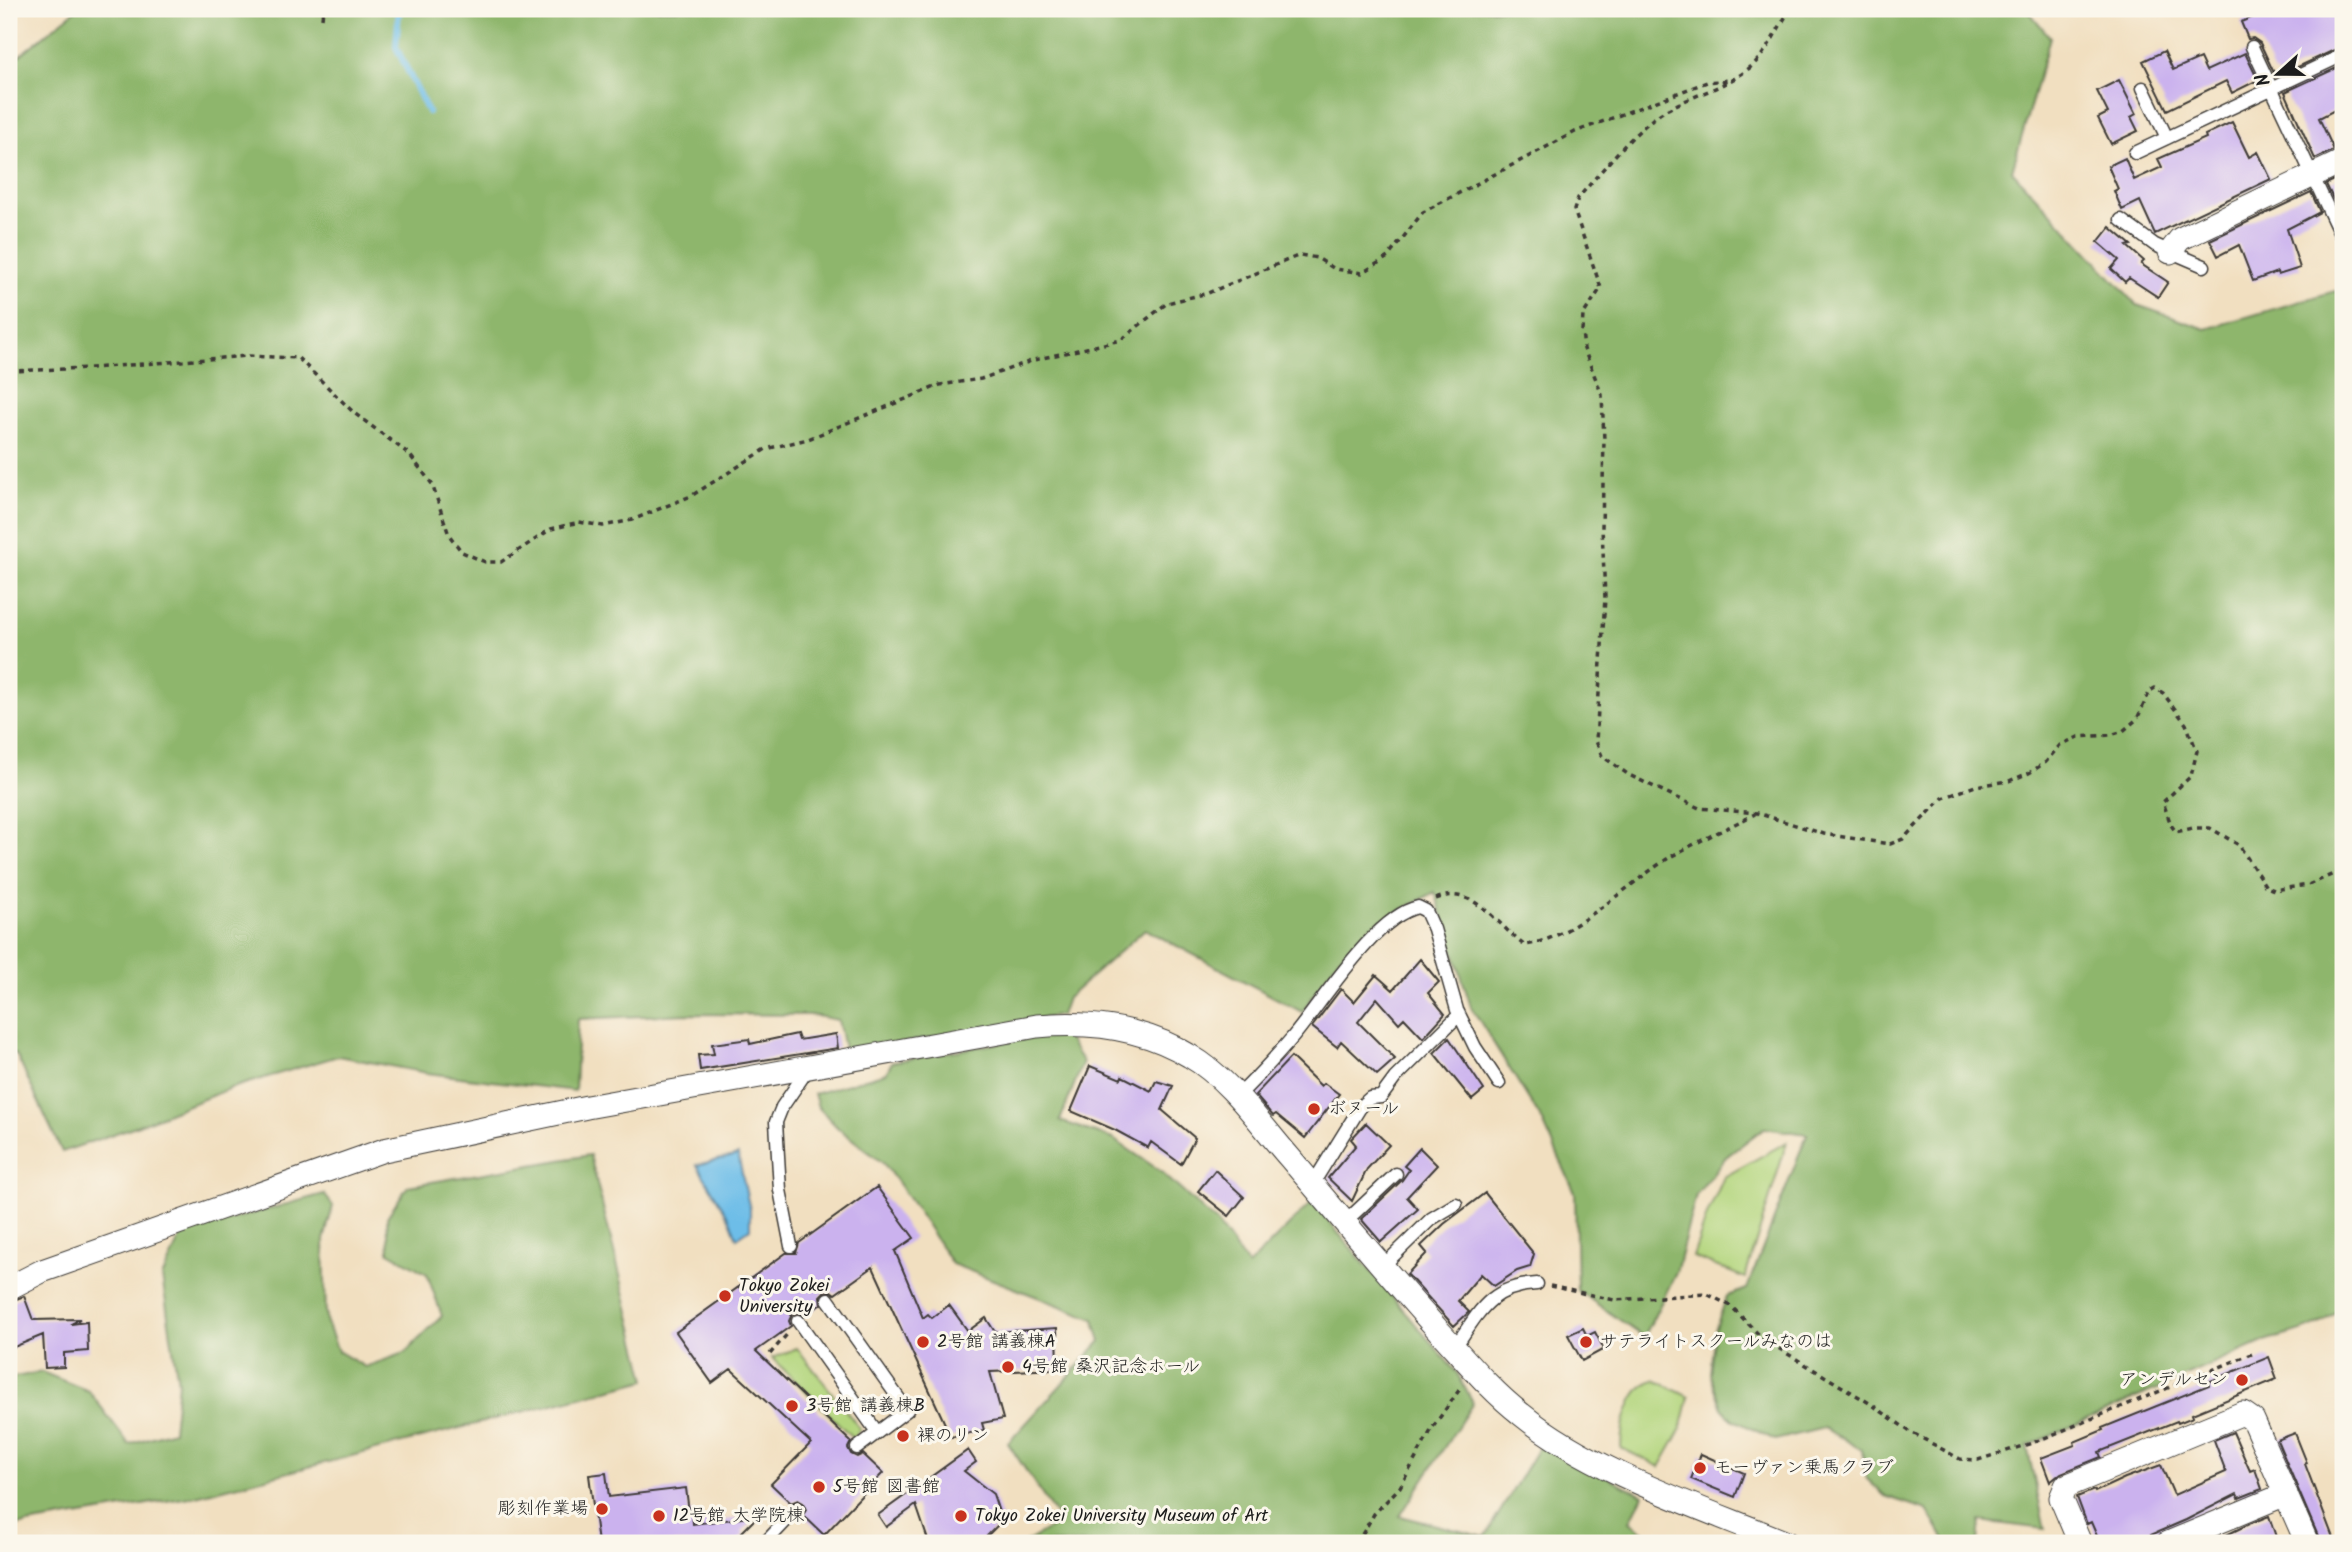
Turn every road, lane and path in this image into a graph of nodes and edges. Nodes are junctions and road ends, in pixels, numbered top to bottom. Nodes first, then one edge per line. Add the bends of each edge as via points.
1 (323, 9) edge
2 (1791, 9) edge
3 (322, 18) dead end
4 (2252, 47) dead end
5 (2343, 55) edge
6 (1729, 80) junction
7 (2143, 88) dead end
8 (2272, 88) junction
9 (2166, 138) junction
10 (2135, 153) dead end
11 (2343, 161) edge
12 (2313, 175) junction
13 (2121, 220) dead end
14 (2340, 234) dead end
15 (2170, 252) junction
16 (2204, 267) dead end
17 (9, 371) edge
18 (1757, 813) junction
19 (2343, 870) edge
20 (1422, 907) junction
21 (1460, 1016) junction
22 (808, 1069) junction
23 (1499, 1083) dead end
24 (1237, 1097) junction
25 (1396, 1174) dead end
26 (1312, 1185) junction
27 (1457, 1204) dead end
28 (1345, 1222) junction
29 (792, 1246) dead end
30 (1382, 1267) junction
31 (1537, 1284) joint
32 (9, 1288) edge
33 (828, 1299) dead end
34 (794, 1326) joint
35 (1455, 1348) junction
36 (770, 1354) dead end
37 (2252, 1354) dead end
38 (1474, 1370) junction
39 (877, 1432) junction
40 (857, 1448) dead end
41 (2286, 1494) junction
42 (797, 1509) dead end
43 (765, 1543) edge
44 (1357, 1543) edge
45 (1787, 1543) edge
46 (2080, 1543) edge
47 (2168, 1543) edge
48 (2307, 1543) edge

1 - 3 path
2 - 6 path via 1760,56
4 - 8 lane
5 - 8 lane
6 - 17 path via 1707,82 1575,132 1423,212 1388,257 1362,273 1335,269 1317,258 1300,255 1208,293 1167,303 1121,340 940,386 886,405 808,439 766,449 691,496 632,520 603,526 579,522 551,529 501,562 485,562 462,552 449,535 432,484 409,454 354,413 298,358 247,356
6 - 18 path via 1649,122 1578,198 1574,210 1601,288 1583,315 1582,331 1602,395 1604,440 1605,598 1596,741 1602,755 1629,775 1699,808
7 - 9 lane
8 - 9 lane
8 - 12 lane
9 - 10 lane
11 - 12 street
12 - 14 lane
12 - 15 street via 2180,239
13 - 15 lane
15 - 16 lane
18 - 19 path via 1824,834 1890,844 1903,839 1943,798 2029,773 2060,745 2078,737 2123,731 2137,719 2155,688 2186,724 2197,751 2191,776 2163,802 2176,832 2210,828 2239,845 2266,887 2274,890 2308,885
18 - 20 path via 1670,857 1569,928 1537,944 1524,945 1492,914 1458,896 1446,895
20 - 21 lane via 1434,929
20 - 24 lane via 1405,911 1375,935 1293,1037
21 - 23 lane
21 - 26 lane via 1381,1097 1370,1098 1361,1106
22 - 24 street via 1070,1023 1159,1040 1192,1056
22 - 29 lane via 776,1122 780,1190
22 - 32 street via 587,1107 384,1150 41,1271
24 - 26 street
25 - 28 lane
26 - 28 street
27 - 30 lane via 1431,1219
28 - 30 street
30 - 35 street
31 - 35 lane via 1520,1284 1502,1292 1480,1311
31 - 37 path via 1614,1300 1706,1294 1743,1315 1763,1339 1960,1459 1978,1460 2032,1443
33 - 39 lane via 907,1410
34 - 36 path
34 - 39 lane
35 - 38 street
38 - 44 path
38 - 45 street via 1519,1413 1568,1446 1624,1475
39 - 40 lane
41 - 46 street via 2253,1420 2238,1413 2066,1486 2061,1498
41 - 47 street
41 - 48 street
42 - 43 lane

